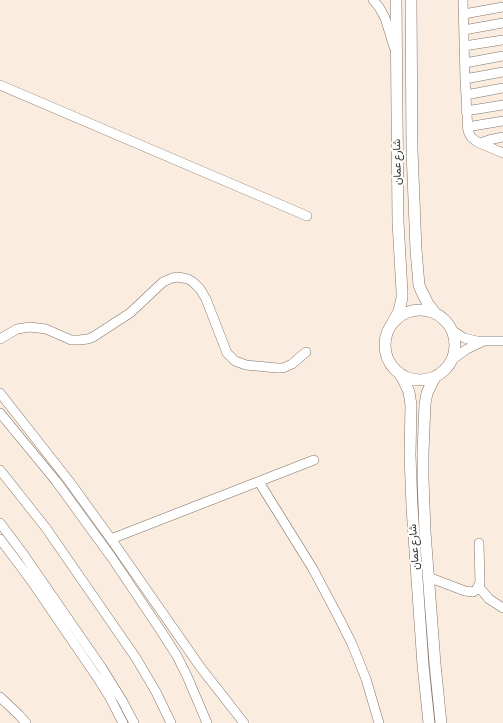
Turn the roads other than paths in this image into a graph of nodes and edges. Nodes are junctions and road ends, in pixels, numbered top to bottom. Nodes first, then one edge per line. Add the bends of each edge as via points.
1 (373, 0) edge
2 (396, 0) edge
3 (411, 0) edge
4 (464, 0) edge
5 (503, 7) edge
6 (464, 14) junction
7 (503, 23) edge
8 (464, 30) junction
9 (503, 40) edge
10 (464, 46) junction
11 (396, 52) junction
12 (503, 56) edge
13 (465, 63) junction
14 (503, 72) edge
15 (465, 79) junction
16 (0, 85) edge
17 (503, 88) edge
18 (466, 95) junction
19 (503, 105) edge
20 (466, 111) junction
21 (503, 121) edge
22 (467, 127) junction
23 (503, 137) edge
24 (480, 144) junction
25 (503, 153) edge
26 (307, 216) dead end
27 (434, 312) junction
28 (393, 322) junction
29 (453, 331) junction
30 (0, 339) edge
31 (503, 341) edge
32 (484, 342) junction
33 (306, 352) dead end
34 (453, 359) junction
35 (399, 373) junction
36 (435, 377) junction
37 (0, 393) edge
38 (0, 413) edge
39 (314, 460) dead end
40 (0, 470) edge
41 (259, 482) junction
42 (0, 523) edge
43 (0, 539) edge
44 (111, 539) junction
45 (479, 543) dead end
46 (428, 577) junction
47 (479, 587) junction
48 (503, 608) edge
49 (0, 697) edge
50 (26, 723) edge
51 (123, 723) edge
52 (134, 723) edge
53 (171, 723) edge
54 (207, 723) edge
55 (244, 723) edge
56 (379, 723) edge
57 (429, 723) edge
58 (441, 723) edge

1 - 11 street via 385,18
2 - 11 main road, شارع عمان
3 - 27 main road, شارع عمان via 415,242 419,285 425,300
4 - 6 street
5 - 6 street
6 - 8 street
7 - 8 street
8 - 10 street
9 - 10 street
10 - 13 street
11 - 28 main road, شارع عمان via 398,222 402,292 401,305
12 - 13 street
13 - 15 street
14 - 15 street
15 - 18 street
16 - 26 street
17 - 18 street
18 - 20 street
19 - 20 street
20 - 22 street
21 - 22 street
22 - 24 street via 471,137
23 - 24 street
24 - 25 street
27 - 28 main road via 412,310
27 - 29 main road via 445,320
28 - 35 main road via 385,345 389,361
29 - 32 street via 464,338
29 - 34 main road via 456,345
30 - 33 street via 18,329 30,327 46,329 71,340 88,339 130,313 163,282 178,277 188,279 200,289 227,353 238,363 282,368 292,364
31 - 32 street
32 - 34 street via 467,349
34 - 36 main road via 446,370
35 - 36 main road via 421,380
35 - 57 main road, شارع عمان via 409,392 411,405 412,508
36 - 46 main road, شارع عمان via 426,399 422,452
37 - 44 street
38 - 54 street via 60,487 161,631 187,676
39 - 41 street
40 - 53 street via 46,528 136,658
41 - 44 street
41 - 56 street via 310,563 340,618 363,673
42 - 52 street via 102,668
43 - 51 street via 99,680
44 - 55 street via 201,668
45 - 47 street
46 - 47 street via 469,592
46 - 58 main road, شارع عمان
47 - 48 street via 489,599
49 - 50 street

